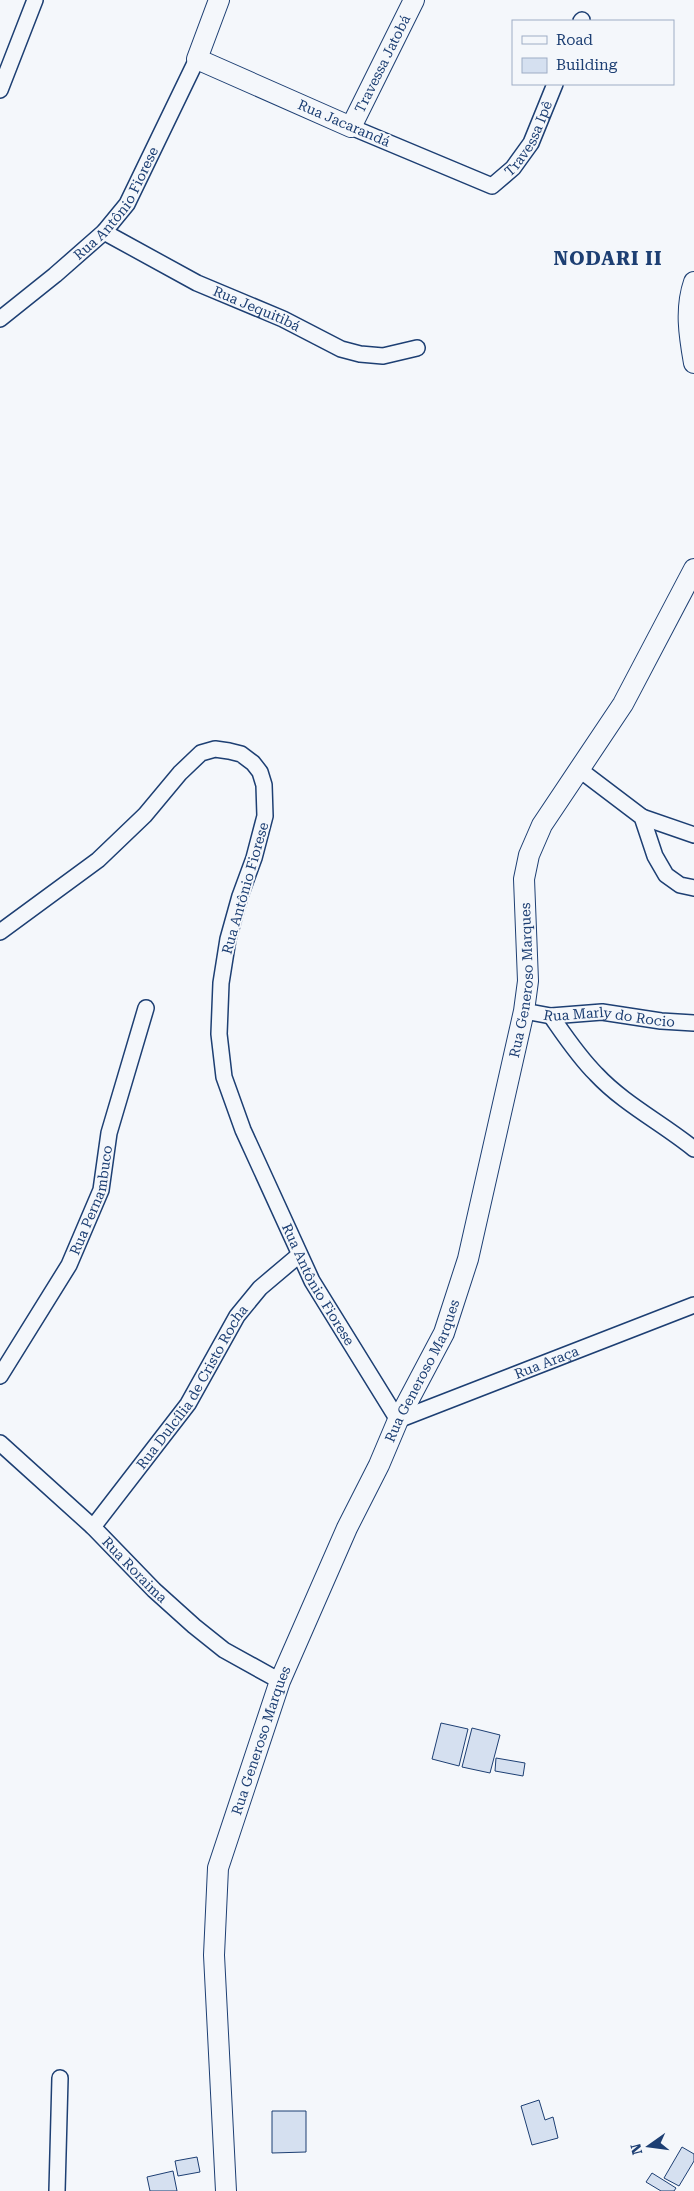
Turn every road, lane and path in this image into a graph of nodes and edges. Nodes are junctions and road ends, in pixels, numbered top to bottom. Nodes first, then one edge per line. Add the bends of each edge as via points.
1 (35, 0) edge
2 (219, 0) edge
3 (414, 0) edge
4 (197, 59) junction
5 (555, 85) edge
6 (0, 90) edge
7 (351, 126) junction
8 (492, 186) joint
9 (104, 232) junction
10 (693, 291) edge
11 (0, 319) edge
12 (417, 348) dead end
13 (694, 363) edge
14 (694, 569) edge
15 (580, 770) junction
16 (642, 817) junction
17 (694, 835) edge
18 (694, 888) edge
19 (0, 932) edge
20 (146, 1008) dead end
21 (524, 1011) junction
22 (551, 1016) junction
23 (694, 1023) edge
24 (694, 1149) edge
25 (299, 1255) junction
26 (694, 1305) edge
27 (0, 1376) edge
28 (398, 1420) junction
29 (0, 1443) edge
30 (93, 1526) junction
31 (280, 1681) junction
32 (60, 2078) dead end
33 (58, 2191) edge
34 (226, 2191) edge

1 - 6 street
2 - 4 street
3 - 7 street, Travessa Jatobá
4 - 7 street, Rua Jacarandá
4 - 9 street, Rua Antônio Fiorese via 127,204
5 - 8 street, Travessa Ipê via 530,143 513,168
7 - 8 street, Rua Jacarandá
9 - 11 street, Rua Antônio Fiorese
9 - 12 street, Rua Jequitibá via 197,283 341,349 383,356
10 - 13 street via 688,315
14 - 15 street, Rua Generoso Marques via 623,704
15 - 16 street
15 - 21 street, Rua Generoso Marques via 542,825 529,855 524,879 528,981
16 - 17 street
16 - 18 street via 655,856 666,876 680,885
19 - 25 street, Rua Antônio Fiorese via 98,860 201,754 215,749 229,751 254,762 264,785 265,816 228,939 221,983 219,1034 224,1077 243,1130
20 - 27 street, Rua Pernambuco via 109,1133 101,1190 69,1265
21 - 22 street, Rua Marly do Rocio
21 - 28 street, Rua Generoso Marques via 468,1259 444,1333
22 - 23 street, Rua Marly do Rocio via 602,1012
22 - 24 street via 597,1075 632,1105
25 - 28 street, Rua Antônio Fiorese
25 - 30 street, Rua Dulcília de Cristo Rocha via 260,1288 238,1316 188,1404
26 - 28 street, Rua Araça
28 - 31 street, Rua Generoso Marques
29 - 30 street, Rua Roraima
30 - 31 street, Rua Roraima via 154,1590 194,1626 224,1650
31 - 34 street, Rua Generoso Marques via 218,1868 214,1955
32 - 33 street

